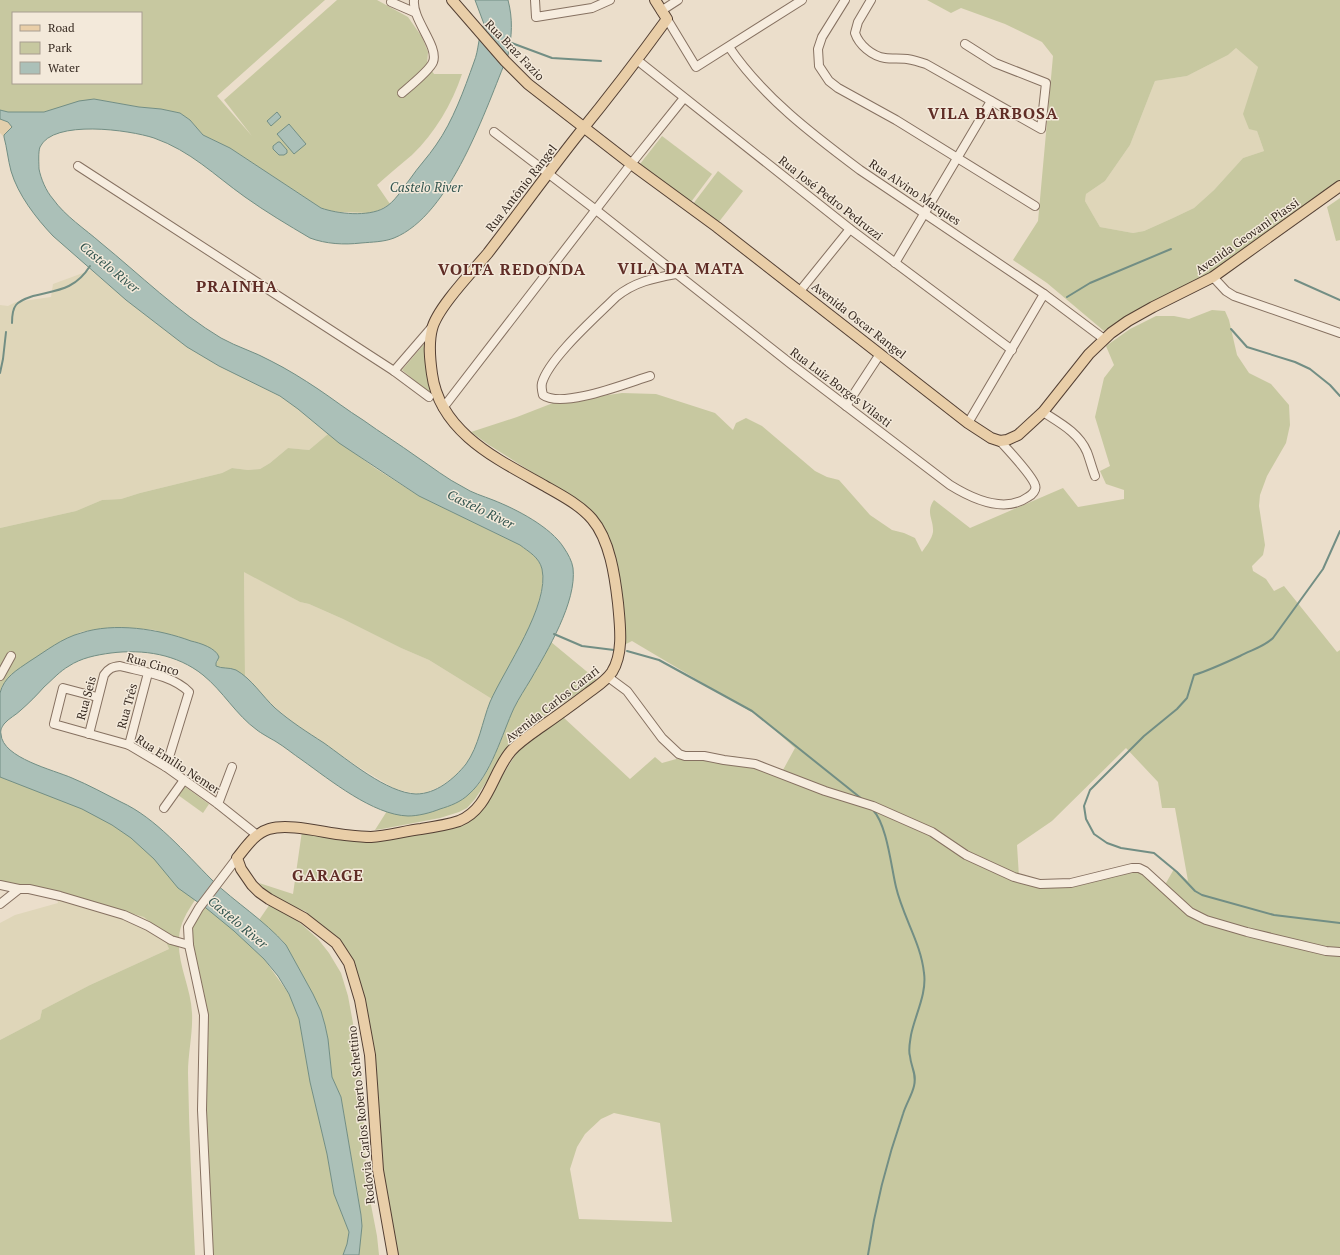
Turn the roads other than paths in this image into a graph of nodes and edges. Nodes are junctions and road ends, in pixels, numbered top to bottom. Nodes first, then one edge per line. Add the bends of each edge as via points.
1 (403, 0) edge
2 (414, 0) edge
3 (452, 0) edge
4 (535, 0) edge
5 (610, 0) edge
6 (655, 0) edge
7 (678, 0) edge
8 (802, 0) edge
9 (845, 0) edge
10 (872, 0) edge
11 (389, 1) edge
12 (414, 12) junction
13 (664, 15) junction
14 (965, 44) dead end
15 (729, 46) junction
16 (637, 60) junction
17 (402, 93) dead end
18 (684, 98) junction
19 (991, 101) junction
20 (584, 127) junction
21 (494, 132) dead end
22 (958, 158) junction
23 (631, 164) junction
24 (78, 166) dead end
25 (549, 173) junction
26 (1340, 186) edge
27 (1035, 206) dead end
28 (596, 210) junction
29 (925, 214) junction
30 (850, 229) junction
31 (895, 263) junction
32 (676, 274) junction
33 (1213, 277) junction
34 (800, 291) junction
35 (1044, 294) junction
36 (432, 327) junction
37 (1340, 333) edge
38 (1104, 339) junction
39 (1012, 350) junction
40 (880, 354) junction
41 (394, 371) junction
42 (650, 376) dead end
43 (429, 397) dead end
44 (846, 406) junction
45 (443, 408) junction
46 (1043, 412) junction
47 (968, 423) junction
48 (1000, 441) junction
49 (1095, 476) dead end
50 (11, 656) dead end
51 (108, 669) joint
52 (148, 673) junction
53 (0, 676) edge
54 (608, 677) junction
55 (97, 697) junction
56 (89, 734) junction
57 (129, 745) junction
58 (166, 767) junction
59 (232, 767) dead end
60 (184, 780) junction
61 (218, 804) junction
62 (164, 808) dead end
63 (257, 835) junction
64 (237, 858) junction
65 (0, 885) edge
66 (19, 889) junction
67 (0, 904) edge
68 (189, 945) junction
69 (1340, 952) edge
70 (209, 1255) edge
71 (393, 1255) edge

1 - 11 street
2 - 12 street
3 - 20 main road, Rua Braz Fazio via 528,84
4 - 5 street via 536,17 592,8
6 - 13 main road
7 - 13 street
8 - 15 street
9 - 22 street via 822,37 818,50 820,66 829,81
10 - 19 street via 858,22 855,33 867,50 884,58 908,59 926,64
11 - 12 street
12 - 17 street via 433,52 433,63
13 - 15 street via 696,67
13 - 16 main road, Rua Antônio Rangel
14 - 19 street via 995,63 1046,84 1041,129
15 - 29 street, Rua Alvino Marques via 757,82 792,117 860,170
16 - 18 street, Rua José Pedro Pedruzzi
16 - 20 main road, Rua Antônio Rangel
18 - 23 street
18 - 30 street, Rua José Pedro Pedruzzi
19 - 22 street
20 - 23 main road, Avenida Oscar Rangel
20 - 25 main road, Rua Antônio Rangel
21 - 25 street, Rua Luiz Borges Vilasti
22 - 27 street
22 - 29 street
23 - 28 street
23 - 34 main road, Avenida Oscar Rangel
24 - 41 street
25 - 28 street, Rua Luiz Borges Vilasti
25 - 36 main road, Rua Antônio Rangel via 445,305
26 - 33 main road, Avenida Geovani Piassi
28 - 32 street, Rua Luiz Borges Vilasti
28 - 45 street
29 - 31 street
29 - 35 street, Rua Alvino Marques
30 - 31 street, Rua José Pedro Pedruzzi
30 - 34 street
31 - 39 street, Rua José Pedro Pedruzzi
32 - 42 street via 643,281 616,297 555,361 542,382 541,389 542,395 547,398 568,399
32 - 44 street, Rua Luiz Borges Vilasti
33 - 37 street via 1234,296
33 - 38 main road, Avenida Geovani Piassi via 1128,321
34 - 40 main road, Avenida Oscar Rangel
35 - 38 street, Rua Alvino Marques
35 - 39 street
36 - 41 street, Rua Antônio Rangel
36 - 45 main road, Avenida Carlos Carari via 432,378
38 - 46 main road
39 - 47 street
40 - 44 street
40 - 47 main road, Avenida Oscar Rangel
41 - 43 street
44 - 48 street, Rua Luiz Borges Vilasti via 963,493 976,499 1000,504 1023,501 1035,491 1035,486
45 - 54 main road, Avenida Carlos Carari via 461,430 494,458 577,505 592,518 611,560 618,608 620,645 616,664
46 - 48 main road via 1018,435
46 - 49 street via 1080,439
47 - 48 main road, Avenida Oscar Rangel
50 - 53 street
51 - 52 street, Rua Cinco via 120,666
51 - 55 street, Rua Seis
52 - 57 street, Rua Três
52 - 58 street, Rua Cinco via 170,680 189,692
54 - 63 main road, Avenida Carlos Carari via 511,751 480,806 458,822 374,837 283,827 265,830
54 - 69 street via 627,691 665,741 685,756 704,756 755,764 873,806 932,832 966,855 1014,878 1040,884 1072,883 1139,868 1190,912 1206,920 1322,950
55 - 56 street, Rua Seis
55 - 56 street, Rua Emilio Nemer via 63,688 54,724
56 - 57 street, Rua Emilio Nemer
57 - 58 street, Rua Emilio Nemer
58 - 60 street, Rua Emilio Nemer
59 - 61 street
60 - 61 street, Rua Emilio Nemer
60 - 62 street
61 - 63 street, Rua Emilio Nemer
63 - 64 main road, Avenida Carlos Carari
64 - 68 street, Avenida Carlos Carari via 199,908 188,927
64 - 71 main road, Rodovia Carlos Roberto Schettino via 241,869 259,892 304,918 336,943 349,963 360,1000 370,1055 378,1170
65 - 66 street
66 - 67 street
66 - 68 street via 60,896 124,915 171,940
68 - 70 street, Avenida Carlos Carari via 204,1015 202,1110

